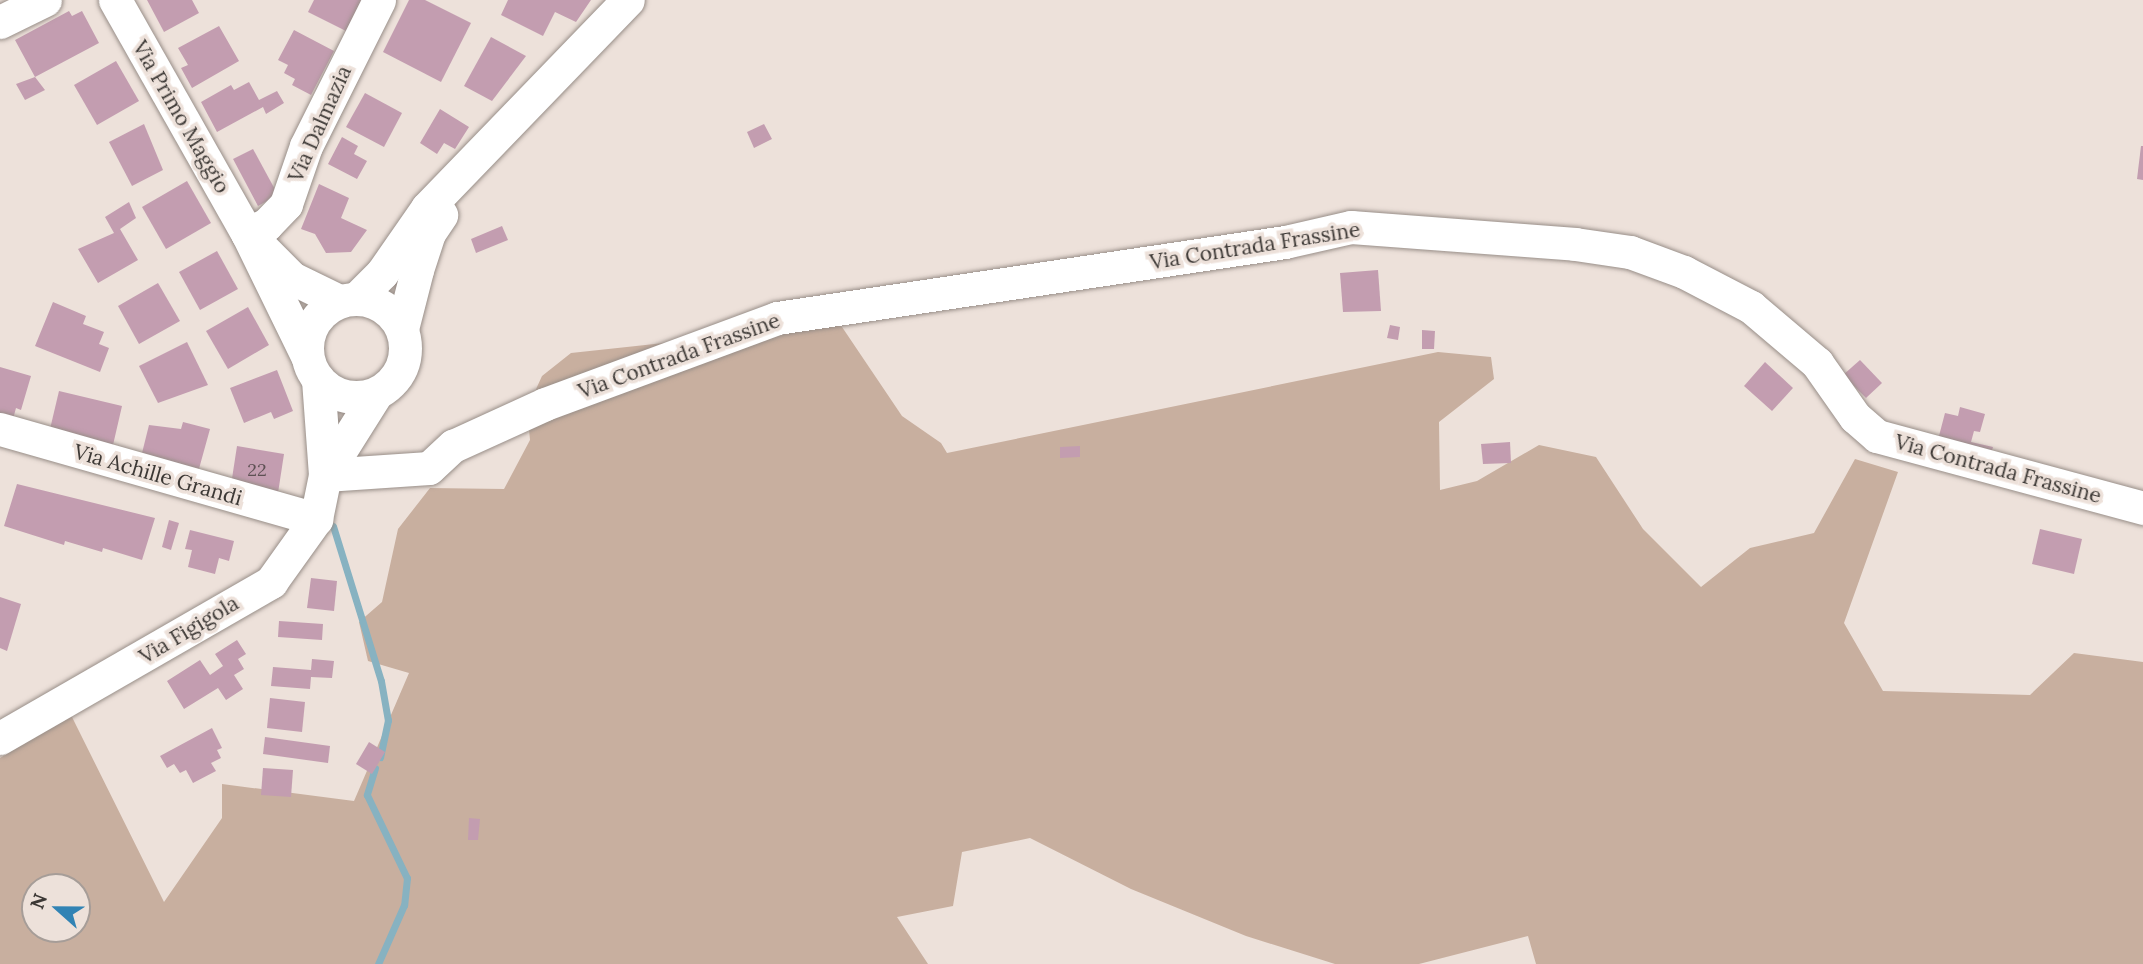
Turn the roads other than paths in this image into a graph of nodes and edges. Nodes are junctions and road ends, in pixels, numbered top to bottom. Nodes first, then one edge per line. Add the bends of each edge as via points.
1 (45, 0) edge
2 (114, 0) edge
3 (379, 0) edge
4 (628, 0) edge
5 (0, 22) edge
6 (479, 158) junction
7 (286, 204) junction
8 (247, 233) junction
9 (288, 274) junction
10 (348, 299) junction
11 (402, 329) junction
12 (312, 368) junction
13 (376, 394) junction
14 (0, 429) edge
15 (325, 475) junction
16 (2143, 508) edge
17 (316, 519) junction
18 (0, 738) edge

1 - 5 street
2 - 8 street, Via Primo Maggio
3 - 7 street, Via Dalmazia via 306,146
4 - 6 street
6 - 10 street via 427,208 382,273
6 - 11 street via 429,233
7 - 8 street, Via Dalmazia via 266,225
7 - 9 street via 280,249
8 - 9 street, Via Primo Maggio
8 - 12 street, Via Primo Maggio
9 - 10 street, Via Primo Maggio
10 - 11 street via 384,306
10 - 12 street via 313,323
11 - 13 street via 405,352 399,374
12 - 13 street via 344,396
12 - 15 street
13 - 15 street
14 - 17 street, Via Achille Grandi
15 - 16 street, Via Contrada Frassine via 429,468 453,446 545,404 777,318 1285,242 1351,227 1630,252 1751,307 1817,363 1855,416 1877,436
15 - 17 street, Via Figigola
17 - 18 street, Via Figigola via 271,582

